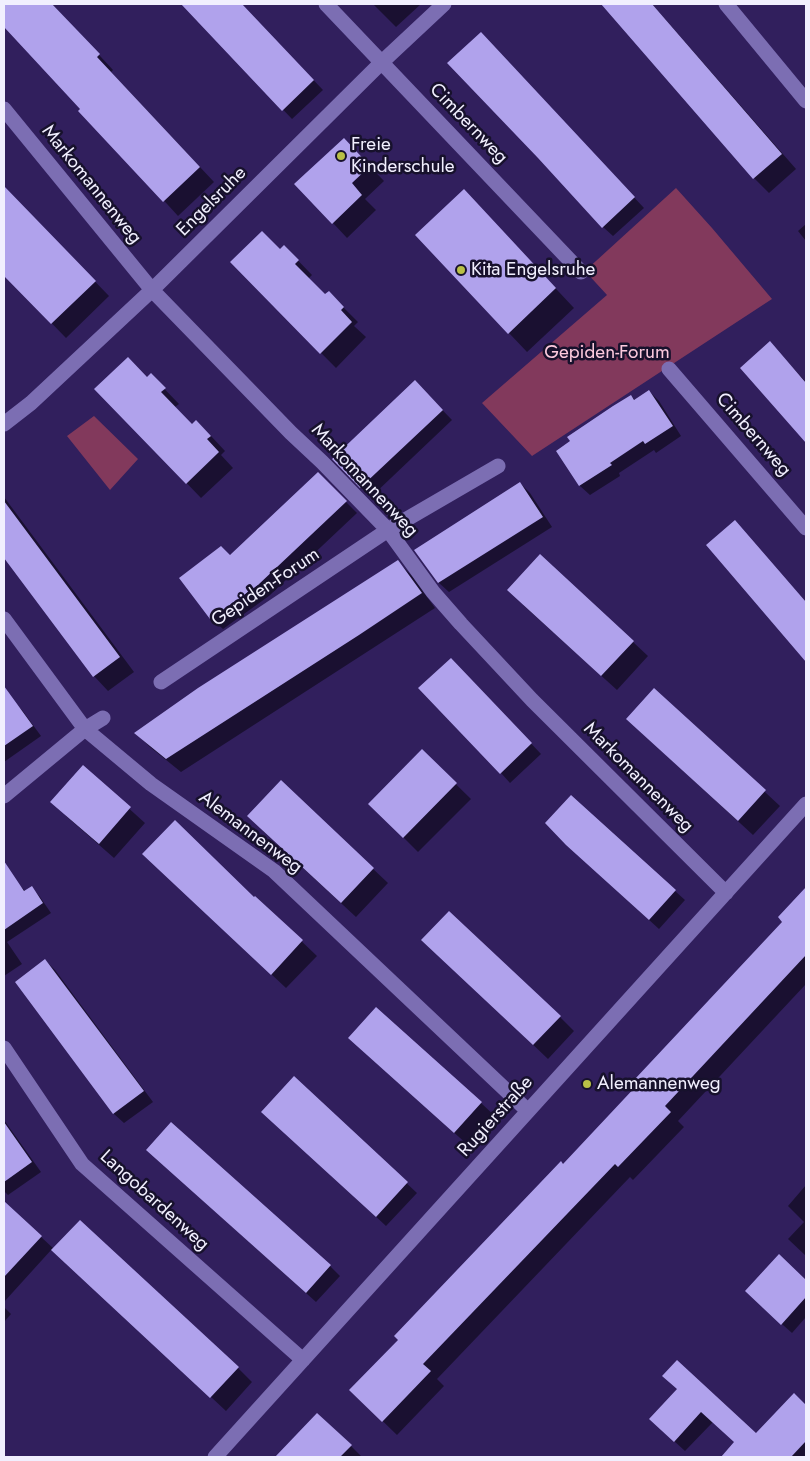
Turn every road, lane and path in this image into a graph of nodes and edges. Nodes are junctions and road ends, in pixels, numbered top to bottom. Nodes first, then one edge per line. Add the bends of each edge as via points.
1 (326, 4) edge
2 (444, 4) edge
3 (726, 4) edge
4 (382, 62) junction
5 (806, 100) edge
6 (4, 109) edge
7 (581, 272) dead end
8 (152, 290) junction
9 (669, 369) dead end
10 (4, 424) edge
11 (498, 466) dead end
12 (806, 528) edge
13 (388, 530) junction
14 (4, 619) edge
15 (161, 682) dead end
16 (103, 718) dead end
17 (85, 729) junction
18 (4, 796) edge
19 (806, 804) edge
20 (726, 893) junction
21 (4, 1048) edge
22 (528, 1111) junction
23 (303, 1360) junction
24 (215, 1457) edge

1 - 4 street, Cimbernweg
2 - 4 street, Engelsruhe
3 - 5 street
4 - 7 street, Cimbernweg
4 - 8 street, Engelsruhe
6 - 8 street, Markomannenweg
8 - 10 street, Engelsruhe via 31,404
8 - 13 street, Markomannenweg
9 - 12 street, Cimbernweg
11 - 13 street, Gepiden-Forum
13 - 15 street, Gepiden-Forum
13 - 20 street, Markomannenweg via 461,624 532,700
14 - 17 street, Alemannenweg
16 - 17 street
17 - 18 street
17 - 22 street, Alemannenweg via 151,784 274,871
19 - 20 street, Rugierstraße
20 - 22 street, Rugierstraße
21 - 23 street, Langobardenweg via 82,1164
22 - 23 street, Rugierstraße
23 - 24 street, Rugierstraße

